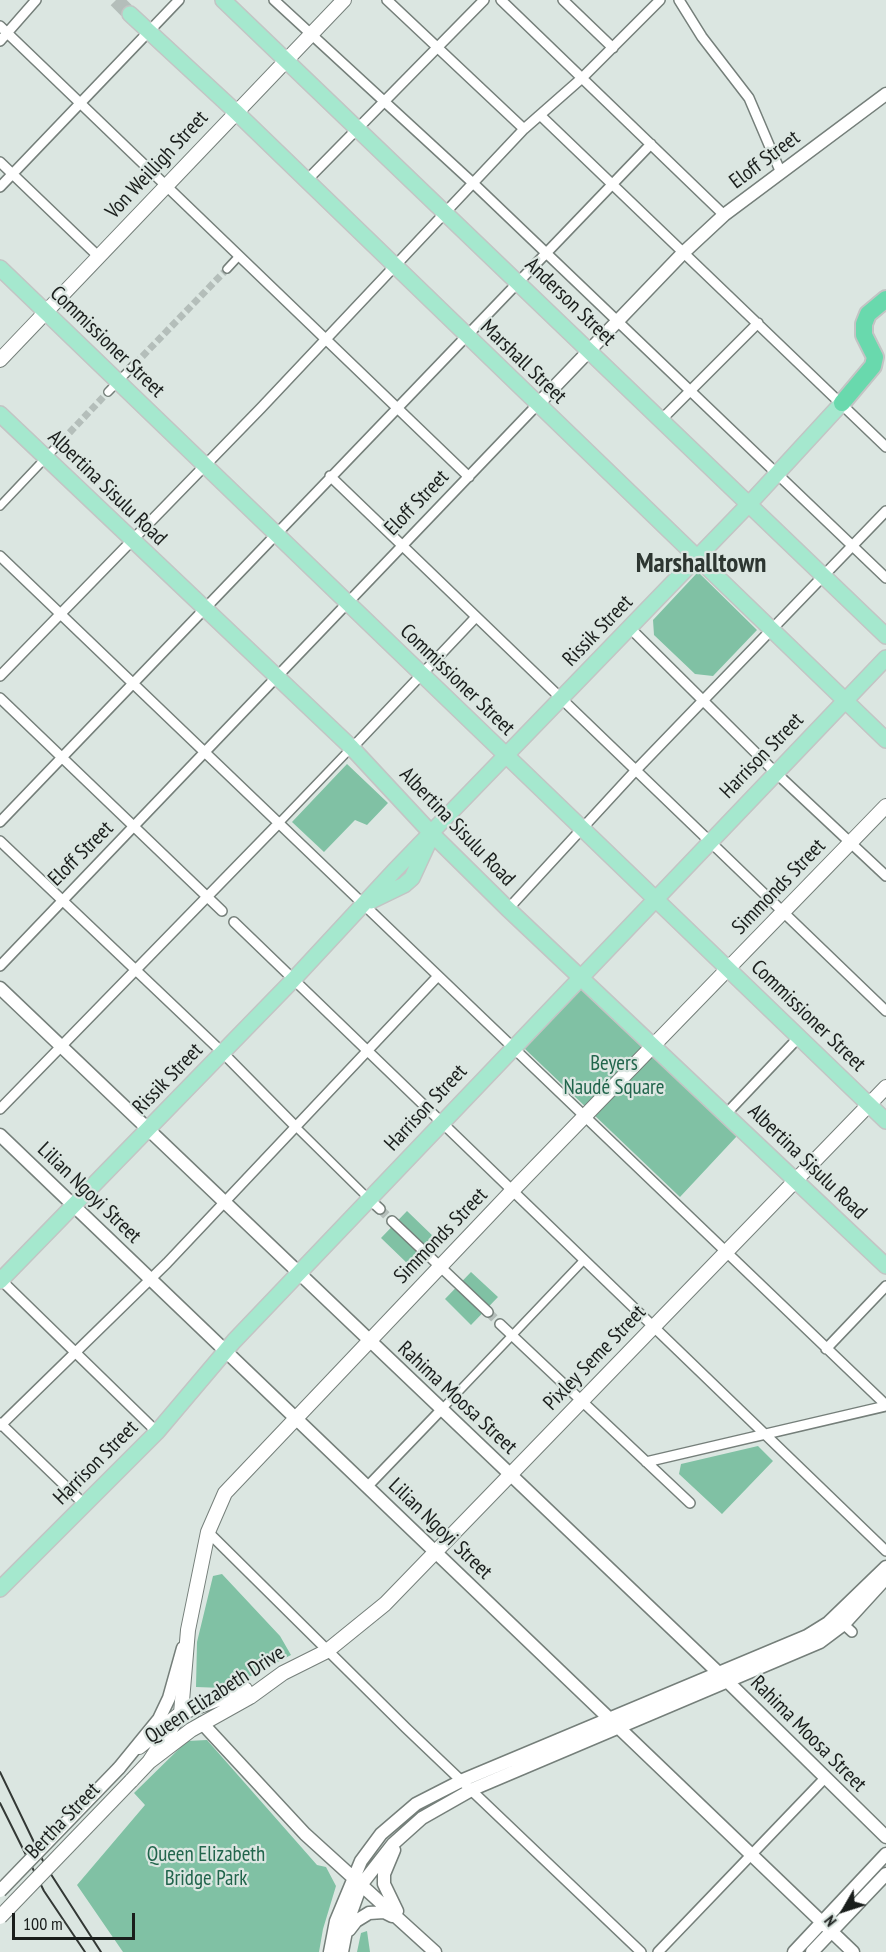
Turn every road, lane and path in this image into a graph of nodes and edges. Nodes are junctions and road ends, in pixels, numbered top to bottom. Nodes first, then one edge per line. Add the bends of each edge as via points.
1 (36, 0) edge
2 (179, 0) edge
3 (223, 0) edge
4 (274, 0) edge
5 (344, 0) edge
6 (387, 0) edge
7 (484, 0) edge
8 (501, 0) edge
9 (563, 0) edge
10 (660, 0) edge
11 (679, 0) edge
12 (130, 14) tunnel mouth
13 (0, 26) edge
14 (148, 32) junction
15 (8, 33) junction
16 (310, 34) junction
17 (0, 41) edge
18 (438, 48) junction
19 (613, 48) junction
20 (286, 61) junction
21 (582, 78) junction
22 (886, 94) edge
23 (384, 102) junction
24 (81, 103) junction
25 (236, 112) junction
26 (540, 115) junction
27 (356, 129) junction
28 (524, 129) junction
29 (651, 144) junction
30 (0, 162) edge
31 (781, 173) junction
32 (13, 174) junction
33 (306, 181) junction
34 (613, 183) junction
35 (474, 184) junction
36 (167, 185) junction
37 (0, 187) edge
38 (447, 212) junction
39 (724, 215) junction
40 (547, 254) junction
41 (682, 254) junction
42 (239, 256) junction
43 (99, 257) junction
44 (394, 266) junction
45 (0, 268) edge
46 (226, 269) tunnel mouth
47 (519, 282) junction
48 (886, 299) edge
49 (45, 312) junction
50 (619, 323) junction
51 (758, 323) junction
52 (465, 335) junction
53 (326, 339) junction
54 (591, 351) junction
55 (0, 360) edge
56 (135, 364) tunnel mouth
57 (886, 365) edge
58 (862, 381) junction
59 (113, 387) junction
60 (690, 391) junction
61 (842, 403) junction
62 (537, 405) junction
63 (398, 407) junction
64 (0, 414) edge
65 (661, 420) junction
66 (886, 447) edge
67 (50, 453) junction
68 (205, 466) junction
69 (777, 474) junction
70 (330, 476) junction
71 (469, 477) junction
72 (750, 503) junction
73 (0, 506) edge
74 (886, 511) edge
75 (275, 534) junction
76 (131, 540) junction
77 (402, 546) junction
78 (852, 546) junction
79 (0, 556) edge
80 (698, 557) junction
81 (824, 576) junction
82 (886, 578) edge
83 (347, 604) junction
84 (205, 609) junction
85 (61, 613) junction
86 (476, 617) junction
87 (630, 628) junction
88 (772, 628) junction
89 (886, 636) edge
90 (886, 658) edge
91 (422, 675) junction
92 (0, 676) edge
93 (278, 677) junction
94 (134, 684) junction
95 (0, 698) edge
96 (561, 699) junction
97 (703, 700) junction
98 (845, 700) junction
99 (886, 740) edge
100 (352, 748) junction
101 (206, 752) junction
102 (506, 756) junction
103 (63, 757) junction
104 (636, 770) junction
105 (775, 772) junction
106 (886, 806) edge
107 (0, 822) edge
108 (280, 822) junction
109 (136, 827) junction
110 (581, 830) junction
111 (432, 834) junction
112 (0, 841) edge
113 (710, 841) junction
114 (851, 844) junction
115 (886, 876) edge
116 (207, 897) junction
117 (655, 899) junction
118 (63, 901) junction
119 (364, 904) junction
120 (508, 909) junction
121 (222, 911) dead end
122 (783, 913) junction
123 (234, 922) dead end
124 (0, 966) edge
125 (136, 970) junction
126 (729, 970) junction
127 (580, 975) junction
128 (438, 976) junction
129 (293, 980) junction
130 (0, 988) edge
131 (886, 1011) edge
132 (799, 1037) junction
133 (61, 1046) junction
134 (654, 1046) junction
135 (512, 1047) junction
136 (367, 1051) junction
137 (223, 1053) junction
138 (886, 1087) edge
139 (870, 1105) junction
140 (0, 1109) edge
141 (726, 1114) junction
142 (585, 1117) junction
143 (886, 1121) edge
144 (441, 1123) junction
145 (296, 1127) junction
146 (147, 1130) junction
147 (0, 1135) edge
148 (796, 1182) junction
149 (512, 1191) junction
150 (224, 1202) junction
151 (374, 1204) junction
152 (74, 1206) junction
153 (392, 1221) tunnel mouth
154 (727, 1253) junction
155 (584, 1260) junction
156 (886, 1266) edge
157 (441, 1267) junction
158 (298, 1274) junction
159 (151, 1279) junction
160 (0, 1280) edge
161 (886, 1286) edge
162 (488, 1312) tunnel mouth
163 (500, 1324) tunnel mouth
164 (655, 1328) junction
165 (512, 1336) junction
166 (369, 1341) junction
167 (826, 1349) junction
168 (226, 1351) junction
169 (75, 1353) junction
170 (582, 1402) junction
171 (886, 1406) edge
172 (441, 1410) junction
173 (295, 1418) junction
174 (1, 1425) edge
175 (157, 1432) junction
176 (765, 1433) junction
177 (646, 1462) junction
178 (510, 1475) junction
179 (367, 1487) junction
180 (690, 1503) dead end
181 (84, 1504) junction
182 (208, 1532) junction
183 (886, 1551) edge
184 (436, 1553) junction
185 (886, 1566) edge
186 (886, 1578) edge
187 (0, 1589) edge
188 (844, 1624) junction
189 (188, 1630) junction
190 (327, 1651) junction
191 (283, 1673) junction
192 (722, 1677) junction
193 (181, 1713) junction
194 (614, 1722) junction
195 (202, 1723) junction
196 (139, 1747) junction
197 (149, 1762) junction
198 (825, 1778) junction
199 (131, 1780) joint
200 (463, 1780) junction
201 (473, 1789) junction
202 (402, 1836) junction
203 (886, 1837) edge
204 (886, 1854) edge
205 (751, 1855) junction
206 (886, 1874) edge
207 (357, 1881) junction
208 (0, 1891) edge
209 (0, 1917) edge
210 (404, 1922) junction
211 (822, 1922) junction
212 (831, 1931) junction
213 (343, 1949) edge
214 (330, 1952) edge
215 (435, 1952) edge
216 (641, 1952) edge
217 (658, 1952) edge
218 (794, 1952) edge
219 (812, 1952) edge
220 (853, 1952) edge

1 - 15 street
2 - 14 street
3 - 20 main road, Anderson Street
4 - 16 street
5 - 16 main road, Von Weilligh Street
6 - 18 street
7 - 18 street
8 - 21 street
9 - 19 street
10 - 19 street
11 - 31 street via 749,98
12 - 14 main road, Marshall Street
13 - 15 street
14 - 24 street
14 - 25 main road, Marshall Street
15 - 17 street
15 - 24 street
16 - 20 main road, Von Weilligh Street
16 - 23 street
18 - 23 street
18 - 28 street
19 - 21 street
20 - 25 main road, Von Weilligh Street
20 - 27 main road, Anderson Street
21 - 26 street
21 - 29 street
22 - 31 street, Eloff Street
23 - 27 street
23 - 35 street
24 - 32 street
24 - 36 street
25 - 33 main road, Marshall Street
25 - 36 main road, Von Weilligh Street
26 - 28 street
26 - 34 street
27 - 33 street
27 - 38 main road, Anderson Street
28 - 35 street
29 - 34 street
29 - 39 street
30 - 32 street
31 - 39 street, Eloff Street
32 - 37 street
32 - 43 street
33 - 44 main road, Marshall Street
34 - 40 street
34 - 41 street
35 - 38 street
35 - 40 street
36 - 42 street
36 - 43 main road, Von Weilligh Street
38 - 44 street
38 - 47 main road, Anderson Street
39 - 41 street, Eloff Street
40 - 47 street
40 - 50 street
41 - 50 street, Eloff Street
41 - 51 street
42 - 46 street
42 - 53 street
43 - 49 main road, Von Weilligh Street
44 - 52 main road, Marshall Street
44 - 53 street
45 - 49 main road, Commissioner Street
47 - 52 street
47 - 54 main road, Anderson Street
48 - 58 highway via 868,314 864,324 864,335 875,357
49 - 55 main road, Von Weilligh Street
49 - 59 main road, Commissioner Street
50 - 54 street, Eloff Street
50 - 60 street
51 - 60 street
51 - 61 street
52 - 62 main road, Marshall Street
52 - 63 street
53 - 63 street
53 - 68 street
54 - 62 street, Eloff Street
54 - 65 main road, Anderson Street
56 - 59 street
57 - 58 highway
58 - 61 highway
59 - 68 main road, Commissioner Street
60 - 65 street
60 - 69 street
61 - 66 street
61 - 69 main road, Rissik Street
62 - 71 street, Eloff Street
62 - 80 main road, Marshall Street
63 - 70 street
63 - 71 street
64 - 67 main road, Albertina Sisulu Road
65 - 72 main road, Anderson Street
67 - 73 street
67 - 76 main road, Albertina Sisulu Road
68 - 75 main road, Commissioner Street
68 - 76 street
69 - 72 main road, Rissik Street
69 - 78 street
70 - 75 street
70 - 77 street
71 - 77 street, Eloff Street
72 - 80 main road, Rissik Street
72 - 81 main road, Anderson Street
74 - 78 street
75 - 83 main road, Commissioner Street
75 - 84 street
76 - 84 main road, Albertina Sisulu Road
76 - 85 street
77 - 83 street, Eloff Street
77 - 86 street
78 - 81 street
78 - 82 street
79 - 85 street
80 - 87 main road, Rissik Street
80 - 88 main road, Marshall Street
81 - 88 street
81 - 89 main road, Anderson Street
83 - 91 main road, Commissioner Street
83 - 93 street, Eloff Street
84 - 93 main road, Albertina Sisulu Road
84 - 94 street
85 - 92 street
85 - 94 street
86 - 91 street
86 - 96 street
87 - 96 main road, Rissik Street
87 - 97 street
88 - 97 street
88 - 98 main road, Marshall Street
90 - 98 main road, Harrison Street
91 - 100 street
91 - 102 main road, Commissioner Street
93 - 100 main road, Albertina Sisulu Road
93 - 101 street, Eloff Street
94 - 101 street
94 - 103 street
95 - 103 street
96 - 102 main road, Rissik Street
96 - 104 street
97 - 104 street
97 - 105 street
98 - 99 main road, Marshall Street
98 - 105 main road, Harrison Street
100 - 108 street
100 - 111 main road, Albertina Sisulu Road
101 - 108 street
101 - 109 street, Eloff Street
102 - 110 main road, Commissioner Street
102 - 111 main road, Rissik Street
103 - 107 street
103 - 109 street
104 - 110 street
104 - 113 street
105 - 113 main road, Harrison Street
105 - 114 street
106 - 114 main road, Simmonds Street
108 - 116 street
108 - 119 street
109 - 116 street
109 - 118 street, Eloff Street
110 - 117 main road, Commissioner Street
110 - 120 street
111 - 119 main road, Rissik Street
111 - 120 main road, Albertina Sisulu Road
112 - 118 street
113 - 117 main road, Harrison Street
113 - 122 street
114 - 115 street
114 - 122 main road, Simmonds Street
116 - 121 street
116 - 125 street
117 - 126 main road, Commissioner Street
117 - 127 main road, Harrison Street
118 - 124 street, Eloff Street
118 - 125 street
119 - 128 street
119 - 129 main road, Rissik Street
120 - 127 main road, Albertina Sisulu Road
122 - 126 main road, Simmonds Street
122 - 131 street
123 - 129 street
125 - 133 street
125 - 137 street
126 - 132 main road, Commissioner Street
126 - 134 main road, Simmonds Street
127 - 134 main road, Albertina Sisulu Road
127 - 135 main road, Harrison Street
128 - 135 street
128 - 136 street
129 - 136 street
129 - 137 main road, Rissik Street
130 - 133 street, Rahima Moosa Street
132 - 139 main road, Commissioner Street
132 - 141 street
133 - 140 street
133 - 146 street, Rahima Moosa Street
134 - 141 main road, Albertina Sisulu Road
134 - 142 main road, Simmonds Street
135 - 142 street
135 - 144 main road, Harrison Street
136 - 144 street
136 - 145 street
137 - 145 street
137 - 146 main road, Rissik Street
138 - 139 main road, Pixley Seme Street
139 - 143 main road, Commissioner Street
139 - 148 main road, Pixley Seme Street
141 - 148 main road, Albertina Sisulu Road
142 - 149 main road, Simmonds Street
142 - 154 street
144 - 149 street
144 - 151 main road, Harrison Street
145 - 150 street
145 - 151 street
146 - 150 street, Rahima Moosa Street
146 - 152 main road, Rissik Street
147 - 152 street, Lilian Ngoyi Street
148 - 154 main road, Pixley Seme Street
148 - 156 main road, Albertina Sisulu Road
149 - 155 street
149 - 157 main road, Simmonds Street
150 - 158 street, Rahima Moosa Street
150 - 159 street
151 - 158 main road, Harrison Street
152 - 159 street, Lilian Ngoyi Street
152 - 160 main road, Rissik Street
153 - 157 street
154 - 164 main road, Pixley Seme Street
154 - 167 street
155 - 164 street
155 - 165 street
157 - 162 street
157 - 166 main road, Simmonds Street
158 - 166 street, Rahima Moosa Street
158 - 168 main road, Harrison Street
159 - 168 street, Lilian Ngoyi Street
159 - 169 street
160 - 169 street
161 - 167 street
163 - 165 street
164 - 170 main road, Pixley Seme Street
164 - 176 street
165 - 170 street
165 - 172 street
166 - 172 street, Rahima Moosa Street
166 - 173 main road, Simmonds Street
167 - 171 street
168 - 173 street, Lilian Ngoyi Street
168 - 175 main road, Harrison Street
169 - 174 street
169 - 175 street
170 - 177 street
170 - 178 main road, Pixley Seme Street
171 - 176 street
172 - 178 street, Rahima Moosa Street
172 - 179 street
173 - 179 street, Lilian Ngoyi Street
173 - 182 main road, Simmonds Street via 225,1494
174 - 181 street
175 - 181 main road, Harrison Street
176 - 177 street
176 - 183 street
177 - 180 street
178 - 184 main road, Pixley Seme Street
178 - 192 street, Rahima Moosa Street
179 - 184 street, Lilian Ngoyi Street
181 - 187 main road, Harrison Street
182 - 189 main road, Simmonds Street
182 - 190 street
184 - 190 main road, Pixley Seme Street via 385,1604
184 - 194 street, Lilian Ngoyi Street
185 - 188 street
186 - 188 street
188 - 192 street via 807,1636
189 - 193 main road, Simmonds Street
189 - 196 street via 166,1705
190 - 191 main road, Queen Elizabeth Drive
190 - 200 street
191 - 193 main road
191 - 195 main road, Queen Elizabeth Drive via 250,1697
192 - 194 street
192 - 198 street, Rahima Moosa Street
193 - 196 main road
193 - 197 main road, Simmonds Street
194 - 200 street
194 - 201 street
194 - 205 street, Lilian Ngoyi Street
195 - 197 main road, Queen Elizabeth Drive
195 - 207 street via 305,1834
196 - 208 street, bridge
197 - 199 main road, Queen Elizabeth Drive
198 - 203 street, Rahima Moosa Street
198 - 205 street
199 - 209 main road, Bertha Street, bridge
200 - 201 street
200 - 207 street via 400,1816 370,1848
201 - 202 street via 422,1818
201 - 216 street
202 - 207 street
202 - 210 street via 389,1859 384,1884
204 - 211 street
205 - 211 street, Lilian Ngoyi Street
205 - 217 street
206 - 212 street
207 - 210 street
207 - 213 street
207 - 214 street via 336,1921
210 - 213 street via 384,1912 369,1913 356,1921
210 - 215 street
211 - 212 street, Lilian Ngoyi Street
211 - 218 street
212 - 219 street
212 - 220 street, Lilian Ngoyi Street

